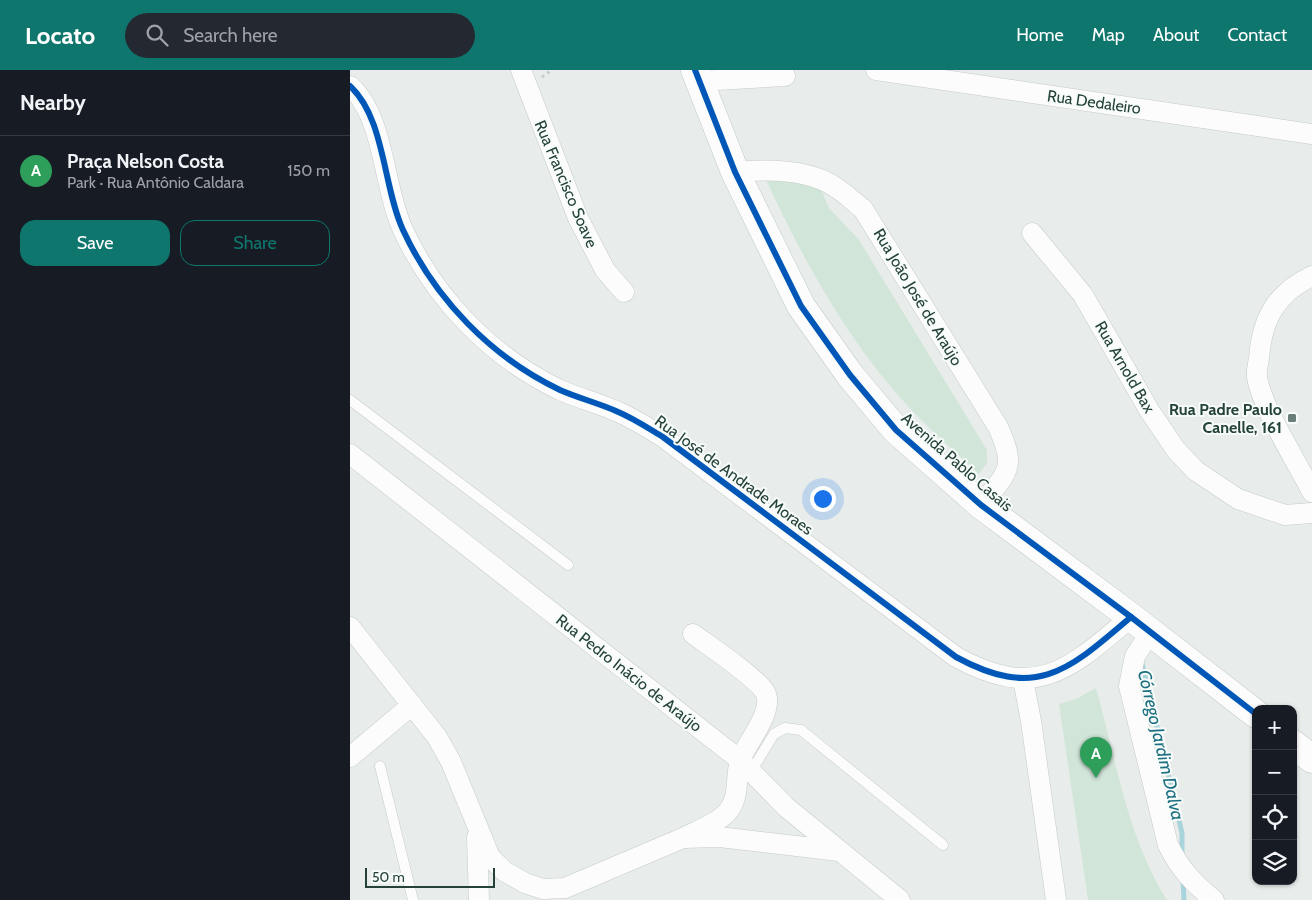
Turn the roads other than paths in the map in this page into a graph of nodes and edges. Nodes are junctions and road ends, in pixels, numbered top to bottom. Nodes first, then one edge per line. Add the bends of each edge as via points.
1 (521, 70) edge
2 (876, 70) edge
3 (698, 75) edge
4 (785, 76) dead end
5 (350, 86) edge
6 (1312, 134) edge
7 (736, 172) junction
8 (1032, 233) dead end
9 (1312, 276) edge
10 (624, 292) dead end
11 (350, 400) edge
12 (350, 454) edge
13 (1312, 492) edge
14 (981, 505) junction
15 (1312, 513) edge
16 (568, 565) dead end
17 (1141, 624) junction
18 (350, 628) edge
19 (693, 634) dead end
20 (1023, 679) junction
21 (412, 706) junction
22 (1252, 711) edge
23 (1297, 747) edge
24 (350, 757) edge
25 (1312, 759) edge
26 (746, 765) junction
27 (380, 766) dead end
28 (477, 828) junction
29 (683, 838) junction
30 (943, 845) dead end
31 (838, 852) junction
32 (559, 894) edge
33 (413, 900) edge
34 (480, 900) edge
35 (900, 900) edge
36 (1056, 900) edge
37 (1214, 900) edge

1 - 10 street, Rua Francisco Soave via 578,218 605,270
2 - 6 street, Rua Dedaleiro
3 - 4 street
3 - 7 street, Avenida Pablo Casais
5 - 20 street, Rua José de Andrade Moraes via 370,114 386,179 403,229 445,299 475,332 531,376 618,412 663,437 956,657 994,674
7 - 14 street, Avenida Pablo Casais via 801,306 850,375 896,430
7 - 14 street, Rua João José de Araújo via 796,172 834,186 863,209 998,427 1009,450 1003,478
8 - 15 street, Rua Arnold Bax via 1083,295 1149,410 1176,450 1196,471 1238,499 1285,514
9 - 13 street via 1282,295 1268,316 1260,346 1257,377 1266,404
11 - 16 lane
12 - 26 street, Rua Pedro Inácio de Araújo
14 - 17 street, Avenida Pablo Casais
17 - 20 street, Rua José de Andrade Moraes via 1051,675
17 - 22 street, Avenida Pablo Casais
17 - 37 street via 1129,686 1168,845 1178,866
18 - 21 street
19 - 26 street via 766,692 765,714
20 - 36 street
21 - 24 street
21 - 28 street via 437,737 451,762
23 - 25 street
26 - 29 street via 728,812
26 - 30 lane via 774,734 785,728 801,730
26 - 31 street, Rua Pedro Inácio de Araújo via 786,807
27 - 33 lane
28 - 32 street via 490,857 504,871 525,883
28 - 34 street
29 - 31 street via 727,838
29 - 32 street
31 - 35 street, Rua Pedro Inácio de Araújo

